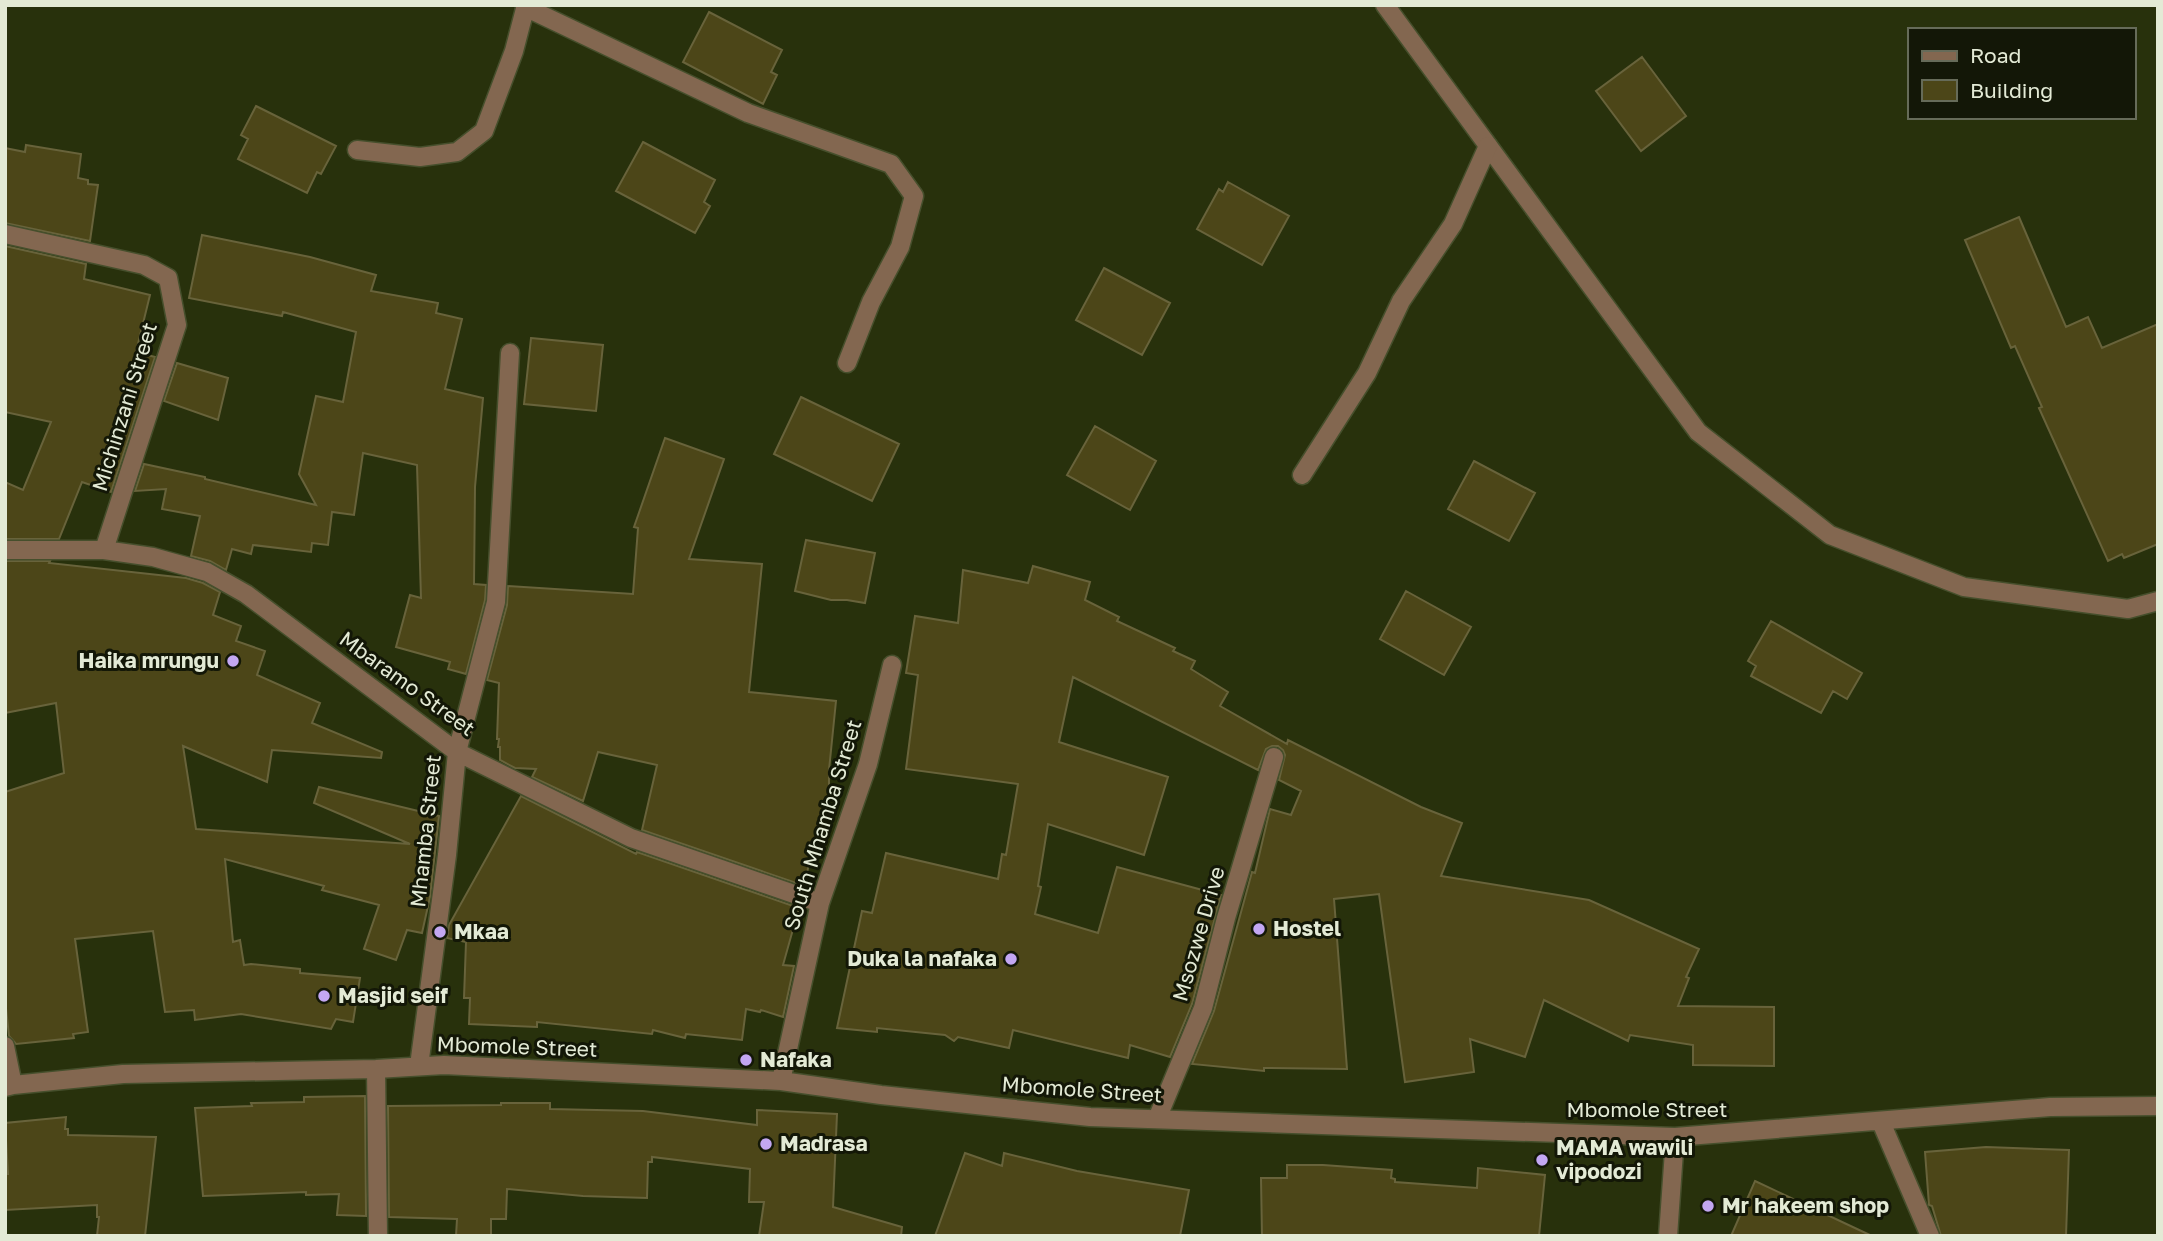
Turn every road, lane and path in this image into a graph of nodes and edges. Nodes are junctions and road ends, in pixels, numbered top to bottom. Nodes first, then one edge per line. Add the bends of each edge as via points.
1 (1385, 5) edge
2 (525, 6) edge
3 (1488, 146) junction
4 (357, 150) dead end
5 (5, 234) edge
6 (510, 353) dead end
7 (847, 363) dead end
8 (1302, 475) dead end
9 (5, 550) edge
10 (104, 550) junction
11 (2158, 601) edge
12 (892, 665) dead end
13 (457, 752) junction
14 (1274, 757) dead end
15 (820, 903) junction
16 (5, 1046) edge
17 (419, 1066) junction
18 (376, 1069) junction
19 (781, 1081) junction
20 (9, 1086) edge
21 (2158, 1106) edge
22 (1157, 1119) junction
23 (1881, 1122) junction
24 (1675, 1137) junction
25 (377, 1236) edge
26 (1668, 1236) edge
27 (1930, 1236) edge

1 - 3 street
2 - 4 street via 514,51 484,131 457,152 419,157
2 - 7 street via 748,113 891,164 914,196 901,247 871,302
3 - 8 street via 1452,225 1401,301 1367,373
3 - 11 street via 1698,432 1829,535 1964,587 2128,609
5 - 10 street, Michinzani Street via 145,265 168,278 177,325
6 - 13 street, Mhamba Street via 496,602
9 - 10 street, Mbaramo Street
10 - 13 street, Mbaramo Street via 207,572 246,594
12 - 15 street, South Mhamba Street via 867,764
13 - 15 street, Mbaramo Street via 631,838
13 - 17 street, Mhamba Street
14 - 22 street, Msozwe Drive via 1203,1009
15 - 19 street, South Mhamba Street
16 - 20 street
17 - 18 street, Mbomole Street
17 - 19 street, Mbomole Street
18 - 20 street, Mbomole Street via 123,1073
18 - 25 street
19 - 22 street, Mbomole Street via 881,1096
21 - 23 street, Mbomole Street via 2050,1107
22 - 24 street, Mbomole Street
23 - 24 street, Mbomole Street
23 - 27 street
24 - 26 street

